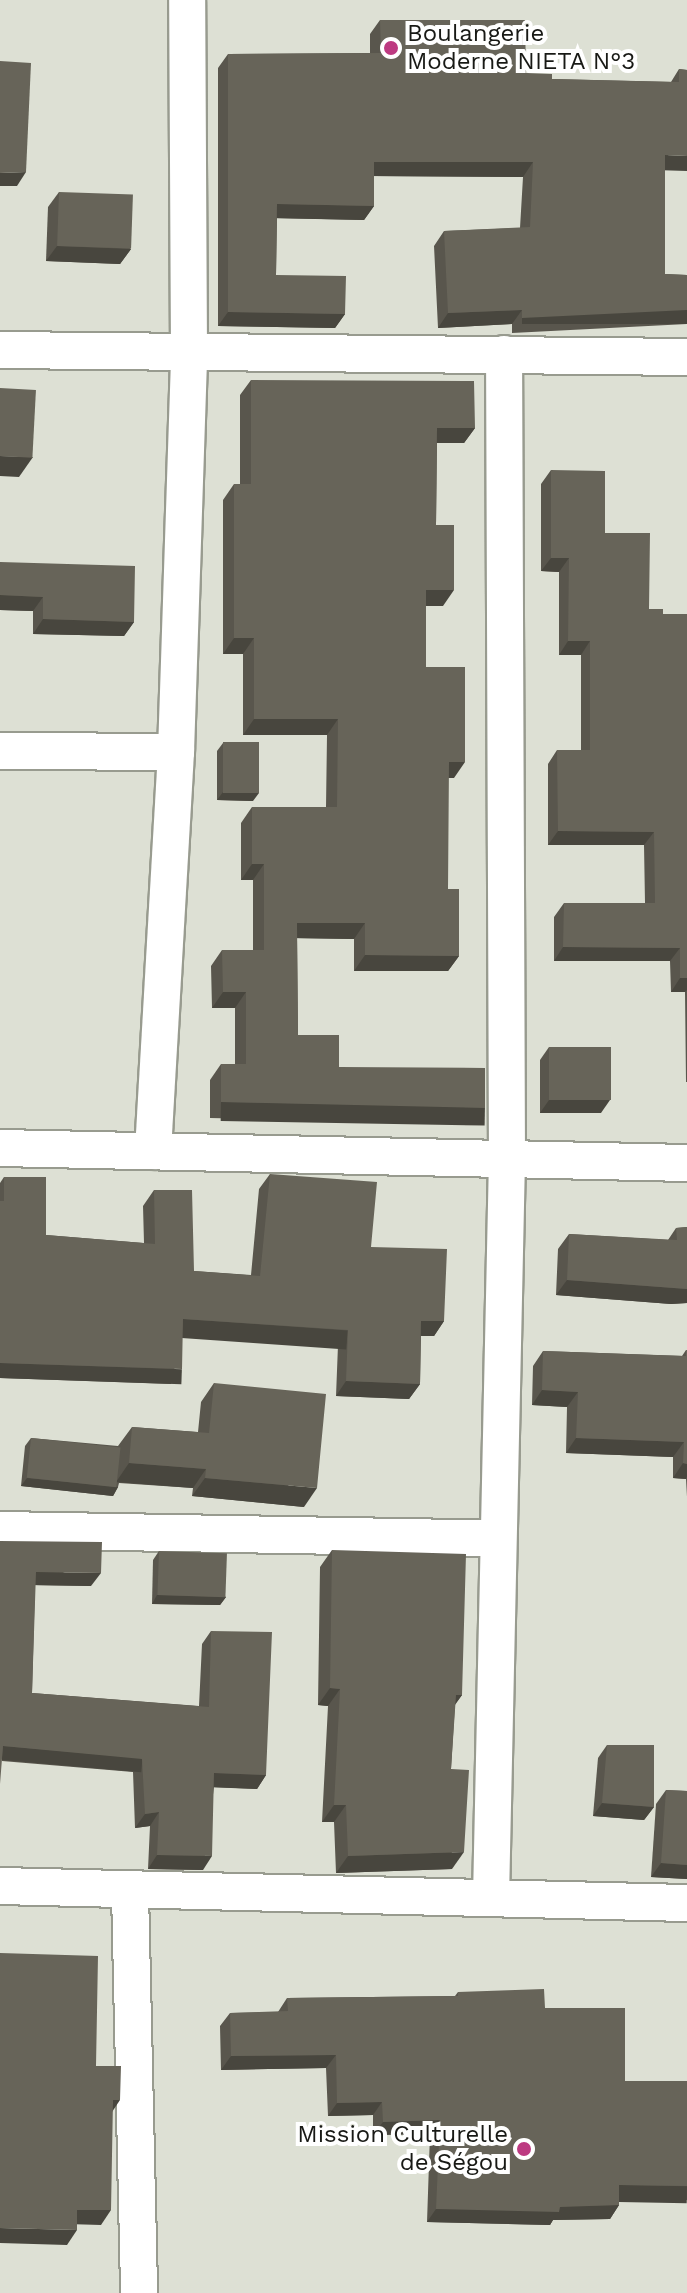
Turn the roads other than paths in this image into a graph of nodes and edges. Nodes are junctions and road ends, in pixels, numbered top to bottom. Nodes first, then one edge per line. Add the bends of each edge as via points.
1 (187, 0) edge
2 (0, 350) edge
3 (189, 351) junction
4 (504, 354) junction
5 (687, 357) edge
6 (0, 751) edge
7 (176, 752) junction
8 (0, 1148) edge
9 (153, 1151) junction
10 (507, 1158) junction
11 (687, 1163) edge
12 (0, 1530) edge
13 (496, 1539) junction
14 (0, 1886) edge
15 (130, 1892) junction
16 (491, 1898) junction
17 (687, 1903) edge
18 (139, 2293) edge

1 - 3 street
2 - 3 street
3 - 4 street
3 - 7 street
4 - 5 street
4 - 10 street
6 - 7 street
7 - 9 street
8 - 9 street
9 - 10 street
10 - 11 street
10 - 13 street
12 - 13 street
13 - 16 street
14 - 15 street
15 - 16 street
15 - 18 street
16 - 17 street

